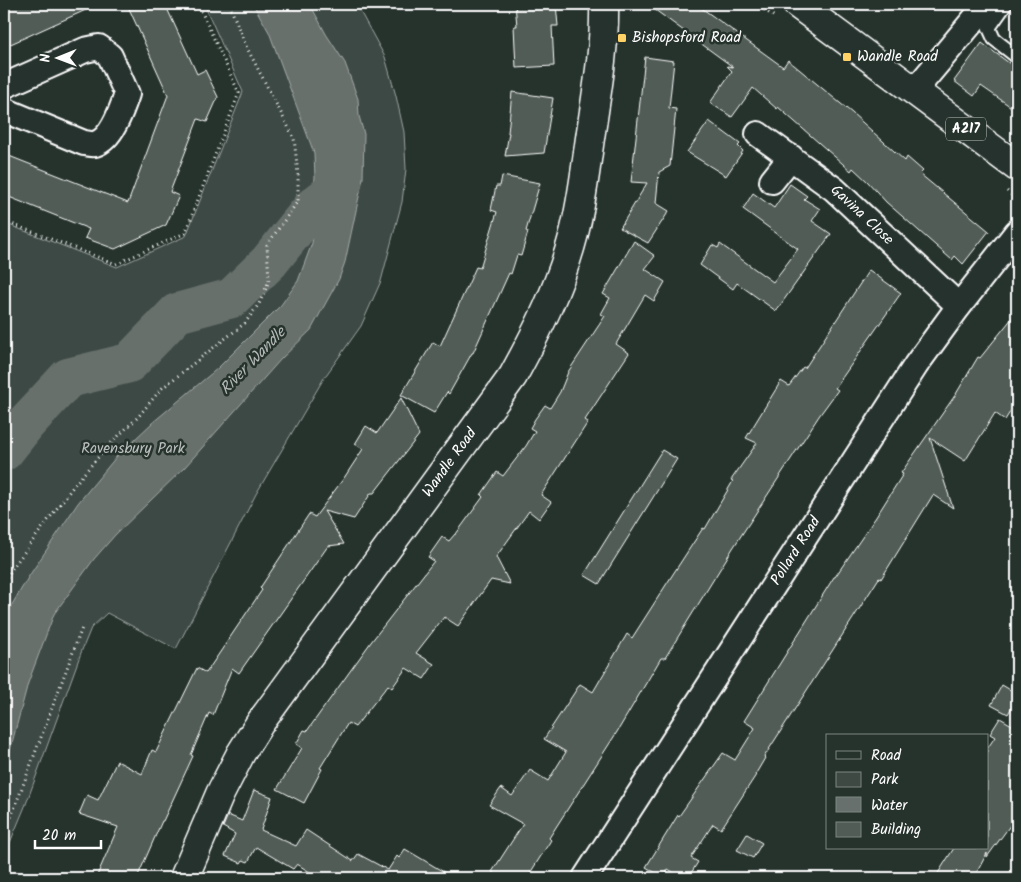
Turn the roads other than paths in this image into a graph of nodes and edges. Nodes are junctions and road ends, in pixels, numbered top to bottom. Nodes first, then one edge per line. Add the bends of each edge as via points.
1 (604, 4) edge
2 (797, 4) edge
3 (987, 4) edge
4 (1006, 4) edge
5 (1017, 57) edge
6 (4, 86) edge
7 (915, 90) junction
8 (4, 110) edge
9 (758, 134) dead end
10 (790, 157) junction
11 (1017, 166) edge
12 (772, 181) dead end
13 (1017, 232) edge
14 (959, 306) junction
15 (184, 878) edge
16 (585, 878) edge

1 - 15 street, Wandle Road via 604,39 574,236 540,328 513,376 260,723 220,794
2 - 7 street, A217
3 - 7 street
4 - 5 lane via 989,28 994,40
6 - 8 street via 84,50 99,47 110,56 127,94 119,117 104,140 94,145
7 - 11 street, A217
9 - 10 street, Gavina Close
10 - 12 street
10 - 14 street, Gavina Close via 834,189
13 - 14 street, Pollard Road
14 - 16 street, Pollard Road via 916,366

